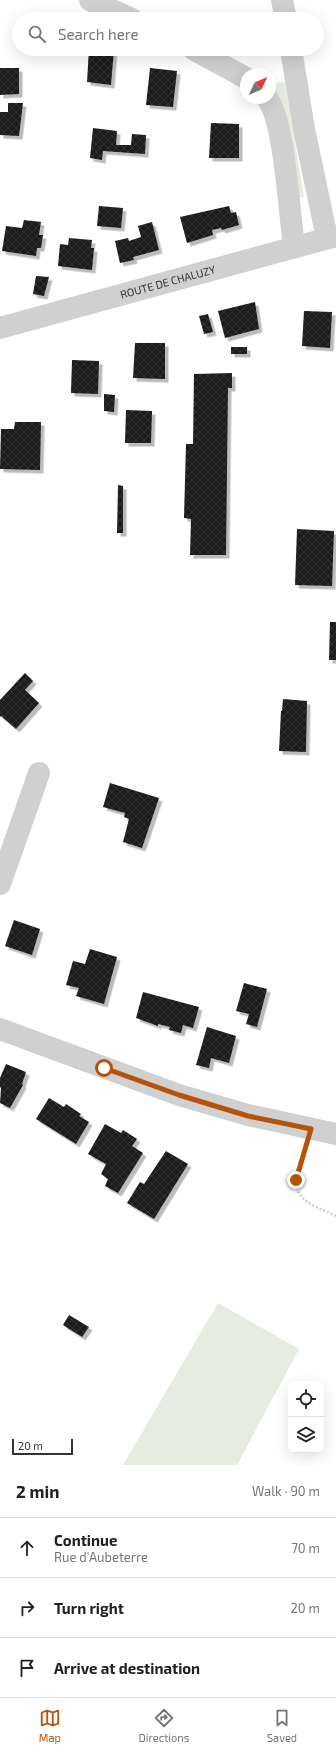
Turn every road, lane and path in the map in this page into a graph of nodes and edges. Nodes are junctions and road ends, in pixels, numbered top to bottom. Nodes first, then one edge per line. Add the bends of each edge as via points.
1 (90, 0) edge
2 (282, 0) edge
3 (117, 12) edge
4 (285, 12) edge
5 (206, 56) edge
6 (292, 56) edge
7 (240, 75) edge
8 (271, 104) edge
9 (332, 237) edge
10 (294, 246) junction
11 (0, 328) edge
12 (39, 773) dead end
13 (0, 884) edge
14 (0, 1029) edge
15 (311, 1129) junction
16 (336, 1134) edge
17 (336, 1216) edge

1 - 3 street
2 - 4 street
5 - 7 street
6 - 9 street via 304,129
8 - 10 street via 281,146
9 - 10 street, ROUTE DE CHALUZY
10 - 11 street, ROUTE DE CHALUZY
12 - 13 street
14 - 15 street via 179,1095 248,1116
15 - 16 street
15 - 17 path via 296,1180 299,1192 306,1202

